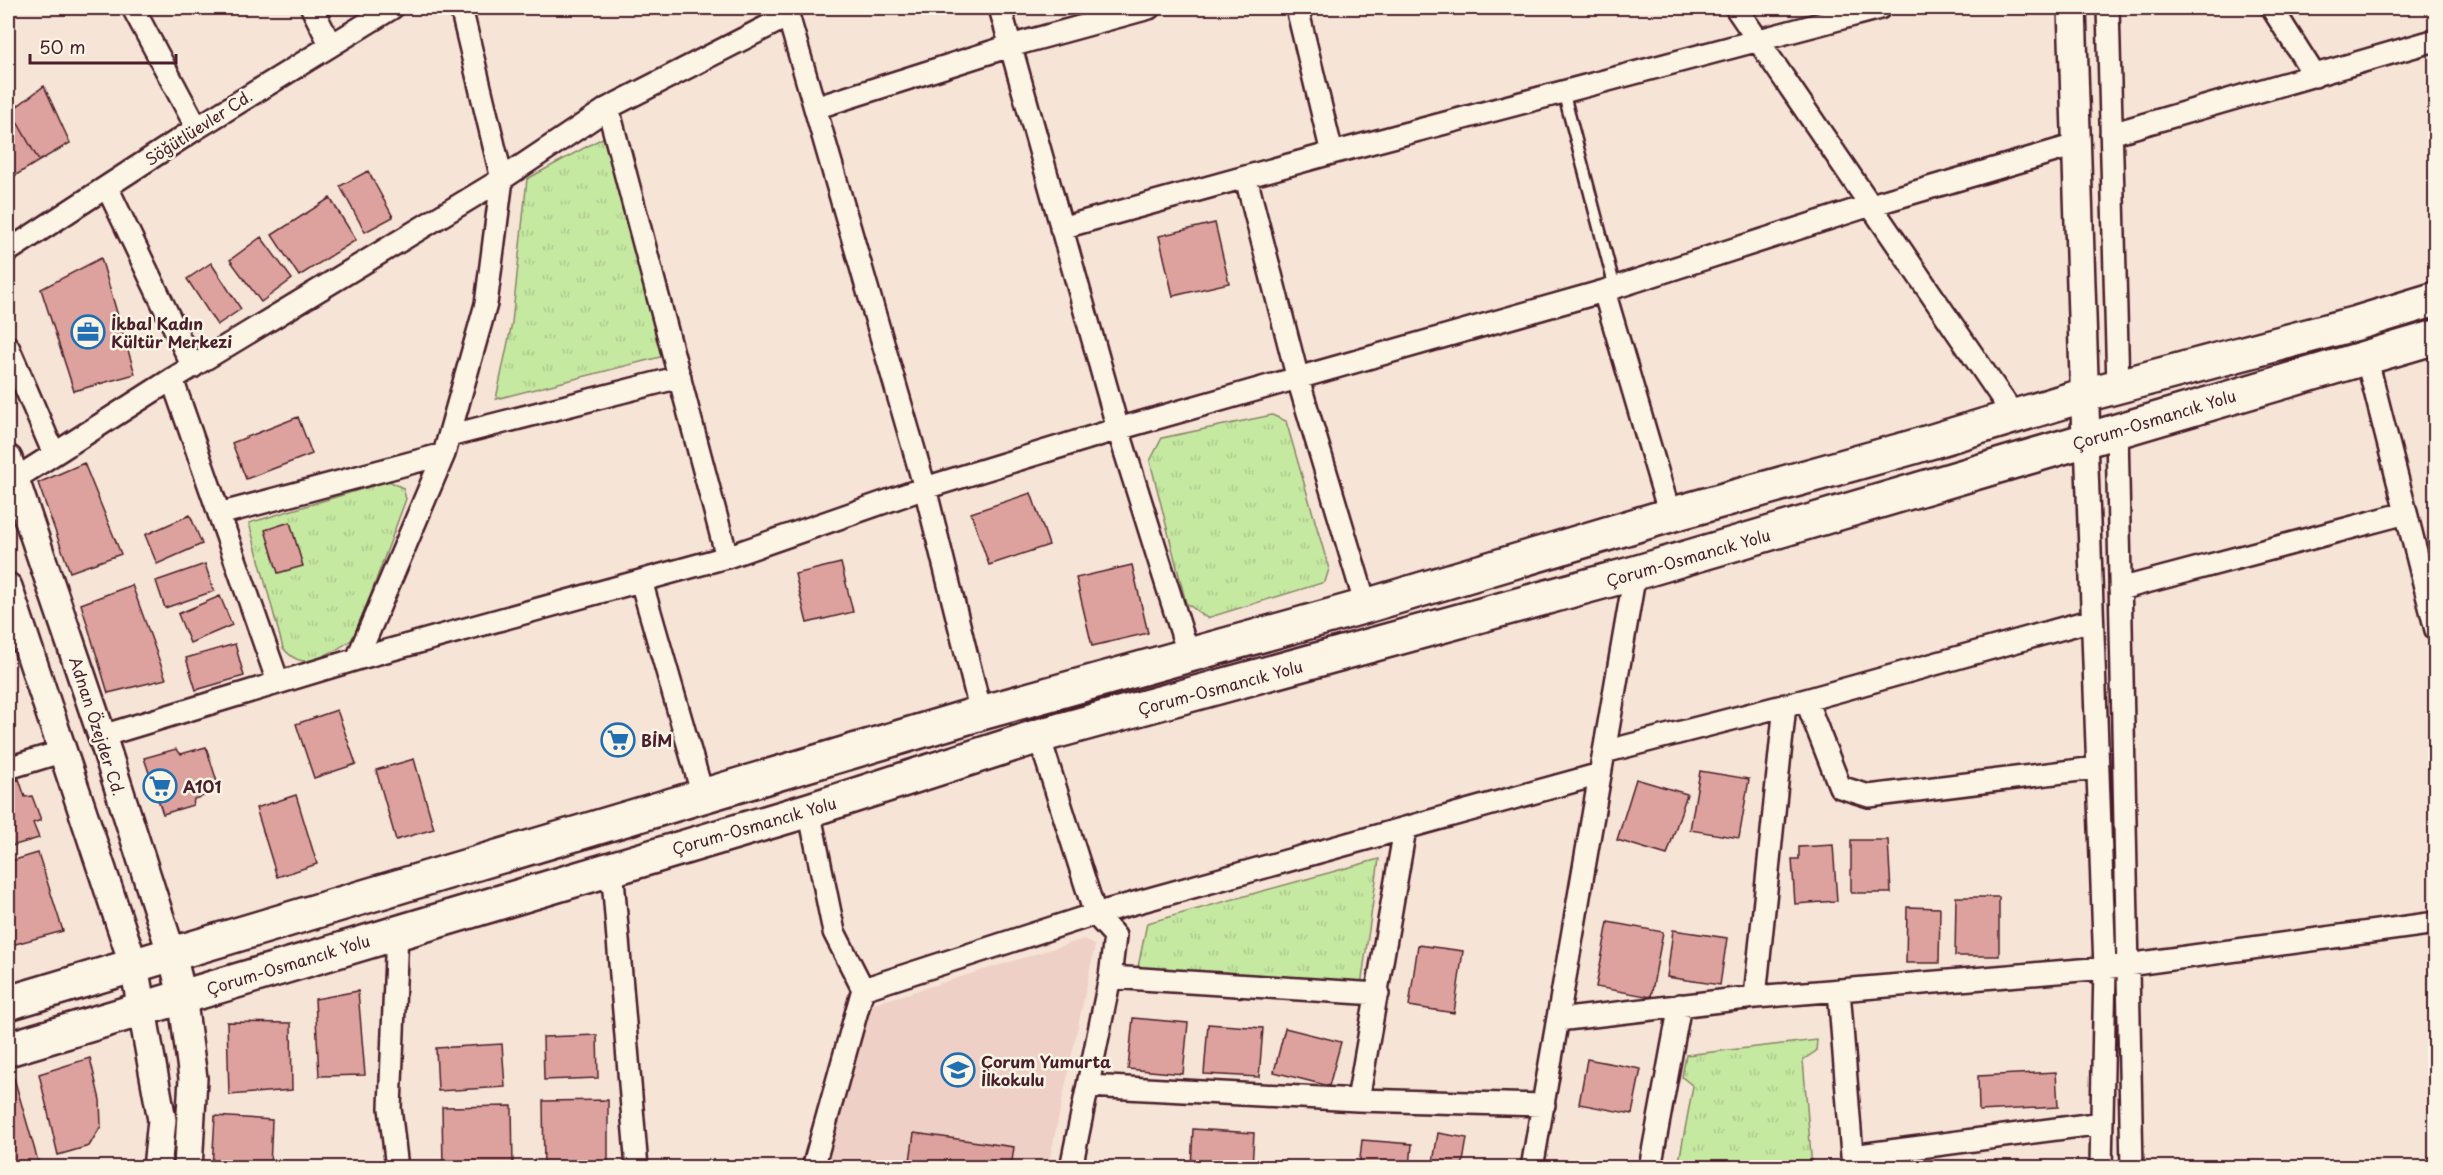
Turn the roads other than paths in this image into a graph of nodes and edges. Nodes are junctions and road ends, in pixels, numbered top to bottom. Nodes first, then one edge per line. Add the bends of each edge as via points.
1 (133, 8) edge
2 (312, 8) edge
3 (392, 8) edge
4 (461, 8) edge
5 (1000, 8) edge
6 (1149, 8) edge
7 (1297, 8) edge
8 (1736, 8) edge
9 (1880, 8) edge
10 (2072, 8) edge
11 (2108, 8) edge
12 (2272, 8) edge
13 (787, 12) edge
14 (1760, 39) junction
15 (2436, 40) edge
16 (330, 44) junction
17 (1010, 46) junction
18 (2315, 76) junction
19 (1563, 91) junction
20 (608, 108) junction
21 (815, 108) junction
22 (197, 128) junction
23 (2111, 134) junction
24 (2079, 144) junction
25 (1332, 153) junction
26 (1246, 178) junction
27 (502, 179) junction
28 (107, 187) junction
29 (1870, 205) junction
30 (1061, 228) junction
31 (8, 251) edge
32 (1609, 290) junction
33 (2436, 299) edge
34 (2436, 337) edge
35 (8, 347) edge
36 (2366, 356) junction
37 (193, 367) junction
38 (680, 377) junction
39 (172, 379) junction
40 (1298, 379) junction
41 (2118, 387) junction
42 (2085, 395) junction
43 (2015, 417) junction
44 (1118, 429) junction
45 (2117, 430) junction
46 (2086, 439) junction
47 (447, 445) junction
48 (54, 454) junction
49 (11, 469) edge
50 (925, 488) junction
51 (2406, 513) junction
52 (219, 514) junction
53 (1670, 514) junction
54 (727, 557) junction
55 (1635, 573) junction
56 (641, 581) junction
57 (8, 587) edge
58 (2120, 589) junction
59 (1366, 606) junction
60 (2092, 620) junction
61 (2436, 630) edge
62 (1189, 656) junction
63 (357, 659) junction
64 (278, 682) junction
65 (1806, 700) junction
66 (1785, 705) junction
67 (981, 713) junction
68 (102, 736) junction
69 (1039, 736) junction
70 (63, 751) junction
71 (1604, 752) junction
72 (8, 768) edge
73 (2096, 768) junction
74 (1600, 774) junction
75 (704, 796) junction
76 (809, 810) junction
77 (1405, 829) junction
78 (612, 867) junction
79 (1095, 914) junction
80 (2436, 923) edge
81 (398, 931) junction
82 (172, 955) junction
83 (2128, 965) junction
84 (134, 966) junction
85 (2105, 968) junction
86 (1110, 976) junction
87 (863, 989) junction
88 (1839, 990) junction
89 (1378, 994) junction
90 (182, 995) junction
91 (1755, 997) junction
92 (8, 1003) edge
93 (1680, 1005) junction
94 (142, 1008) junction
95 (1558, 1020) junction
96 (8, 1049) edge
97 (1088, 1086) junction
98 (1358, 1100) junction
99 (1544, 1105) junction
100 (2102, 1123) junction
101 (1852, 1162) edge
102 (158, 1167) edge
103 (188, 1167) edge
104 (397, 1167) edge
105 (637, 1167) edge
106 (813, 1167) edge
107 (1071, 1167) edge
108 (1532, 1167) edge
109 (1650, 1167) edge
110 (2101, 1167) edge
111 (2132, 1167) edge

1 - 22 street
2 - 16 street
3 - 16 street, Söğütlüevler Cd.
4 - 27 street
5 - 17 street
6 - 17 street
7 - 25 street
8 - 14 street
9 - 14 street
10 - 24 street
11 - 23 street
12 - 18 street
13 - 20 street
13 - 21 street
14 - 19 street
14 - 29 street
15 - 18 street
16 - 22 street, Söğütlüevler Cd.
17 - 21 street
17 - 30 street
18 - 23 street
19 - 25 street
19 - 32 lane
20 - 27 street
20 - 38 street
21 - 50 street
22 - 28 street, Söğütlüevler Cd.
23 - 41 street
24 - 29 street
24 - 42 street
25 - 26 street
26 - 30 street
26 - 40 street
27 - 37 street
27 - 47 street via 486,304
28 - 31 street, Söğütlüevler Cd.
28 - 37 street
29 - 32 street
29 - 43 street
30 - 44 street
32 - 40 street
32 - 53 street
33 - 41 highway
34 - 36 highway, Çorum-Osmancık Yolu
35 - 48 street
36 - 45 highway, Çorum-Osmancık Yolu
36 - 51 street
37 - 39 street
38 - 47 street
38 - 54 street
39 - 48 street
39 - 52 street
40 - 44 street
40 - 59 street
41 - 42 highway
42 - 43 highway
42 - 46 street
43 - 53 highway
44 - 50 street
44 - 62 street
45 - 46 highway, Çorum-Osmancık Yolu
45 - 58 street
46 - 55 highway, Çorum-Osmancık Yolu
46 - 60 street
47 - 52 street
47 - 63 street
48 - 49 street
49 - 68 street, Adnan Özejder Cd.
50 - 54 street
50 - 67 street
51 - 58 street
51 - 61 street
52 - 64 street
53 - 59 highway
54 - 56 street
55 - 69 highway, Çorum-Osmancık Yolu
55 - 71 street
56 - 63 street
56 - 75 street
57 - 70 street
58 - 83 street
59 - 62 highway
60 - 65 street
60 - 73 street
62 - 67 highway
63 - 64 street
64 - 68 street
65 - 66 street
65 - 73 street via 1840,787 1869,796
66 - 71 street
66 - 91 street
67 - 75 highway
68 - 82 street, Adnan Özejder Cd.
69 - 76 highway, Çorum-Osmancık Yolu
69 - 79 street
70 - 72 street
70 - 84 street
71 - 74 street
73 - 85 street
74 - 77 street
74 - 95 street
75 - 82 highway
76 - 78 highway, Çorum-Osmancık Yolu
76 - 87 street via 834,932
77 - 79 street
77 - 89 street
78 - 81 highway, Çorum-Osmancık Yolu
78 - 105 street
79 - 86 street via 1115,936
79 - 87 street
80 - 83 street
81 - 90 highway, Çorum-Osmancık Yolu
81 - 104 street via 390,1108
82 - 84 highway
82 - 90 street, Adnan Özejder Cd.
83 - 85 street
83 - 111 street
84 - 92 highway
84 - 94 street
85 - 88 street
85 - 100 street
86 - 89 street
86 - 97 street
87 - 106 street
88 - 91 street
88 - 101 street
89 - 98 street
90 - 94 highway, Çorum-Osmancık Yolu
90 - 103 street, Adnan Özejder Cd. via 193,1078
91 - 93 street
93 - 95 street
93 - 109 street
94 - 96 highway, Çorum-Osmancık Yolu
94 - 102 street via 162,1120
95 - 99 street
97 - 98 street
97 - 107 street
98 - 99 street
99 - 108 street
100 - 101 street
100 - 110 street

